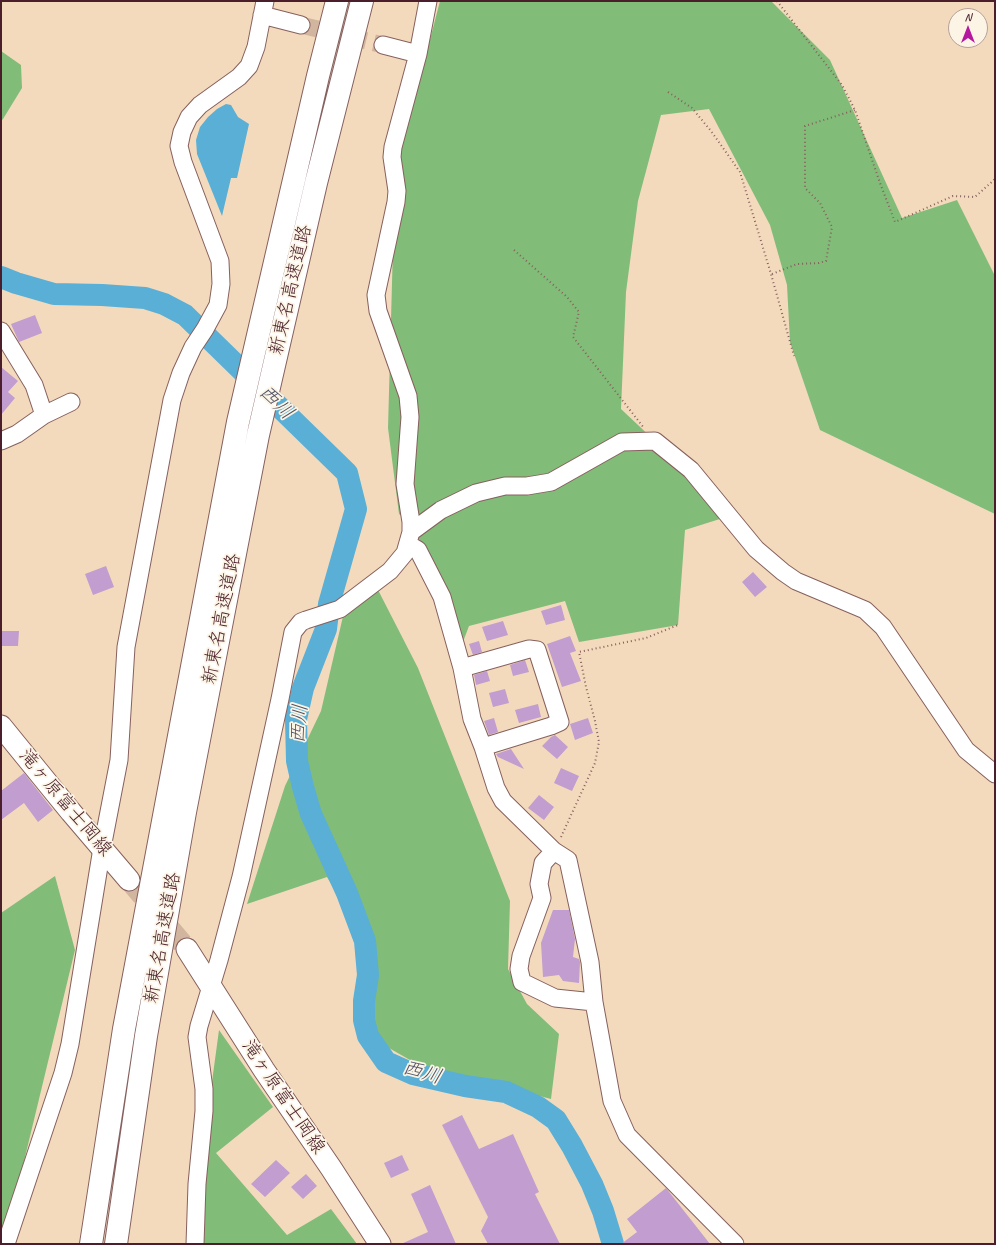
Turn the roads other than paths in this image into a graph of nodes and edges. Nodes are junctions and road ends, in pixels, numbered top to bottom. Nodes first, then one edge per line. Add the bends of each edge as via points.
1 (330, 1) edge
2 (337, 1) edge
3 (362, 1) edge
4 (367, 1) edge
5 (428, 1) edge
6 (264, 8) edge
7 (301, 25) tunnel mouth
8 (383, 45) tunnel mouth
9 (349, 53) junction
10 (418, 54) junction
11 (318, 76) junction
12 (1, 331) edge
13 (71, 402) dead end
14 (44, 415) junction
15 (1, 441) edge
16 (410, 538) junction
17 (462, 668) junction
18 (1, 726) edge
19 (483, 747) junction
20 (995, 774) edge
21 (102, 848) junction
22 (554, 851) junction
23 (129, 880) tunnel mouth
24 (187, 949) tunnel mouth
25 (211, 987) junction
26 (594, 1002) junction
27 (6, 1244) edge
28 (91, 1244) edge
29 (116, 1244) edge
30 (195, 1244) edge
31 (380, 1244) edge
32 (735, 1244) edge

1 - 11 street
2 - 11 highway, 新東名高速道路
3 - 9 highway, 新東名高速道路
4 - 9 street
5 - 10 street
6 - 7 street
6 - 21 street via 249,66 239,77 200,105 189,117 179,146 182,162 220,261 222,284 218,306 193,347 172,400 126,647 119,760
8 - 10 street
9 - 29 highway, 新東名高速道路 via 258,435 185,812 146,1036
10 - 16 street via 393,147 396,202 376,294 378,311 408,396 405,484 411,522
11 - 28 highway, 新東名高速道路 via 238,422 124,1029
12 - 14 street via 34,385
13 - 14 street
14 - 15 street via 17,434
16 - 17 street via 442,597
16 - 20 street via 441,510 476,493 505,486 551,482 622,442 654,441 690,470 756,549 783,572 796,581 865,610 883,627 966,750
16 - 25 street via 401,558 390,571 340,609 301,622 293,632 241,877
17 - 19 street via 472,719
17 - 19 street via 529,649 537,650 560,722
18 - 21 main road, 滝ヶ原富士岡線
19 - 22 street via 496,788 503,801
21 - 23 main road, 滝ヶ原富士岡線
21 - 27 street via 63,1073
22 - 26 street via 568,860 590,962
22 - 26 street via 543,863 539,884 542,898 521,956 519,969 522,982 555,998
24 - 25 main road, 滝ヶ原富士岡線
25 - 30 street via 197,1037 204,1089 204,1111 197,1184
25 - 31 main road, 滝ヶ原富士岡線
26 - 32 street via 612,1101 627,1135

